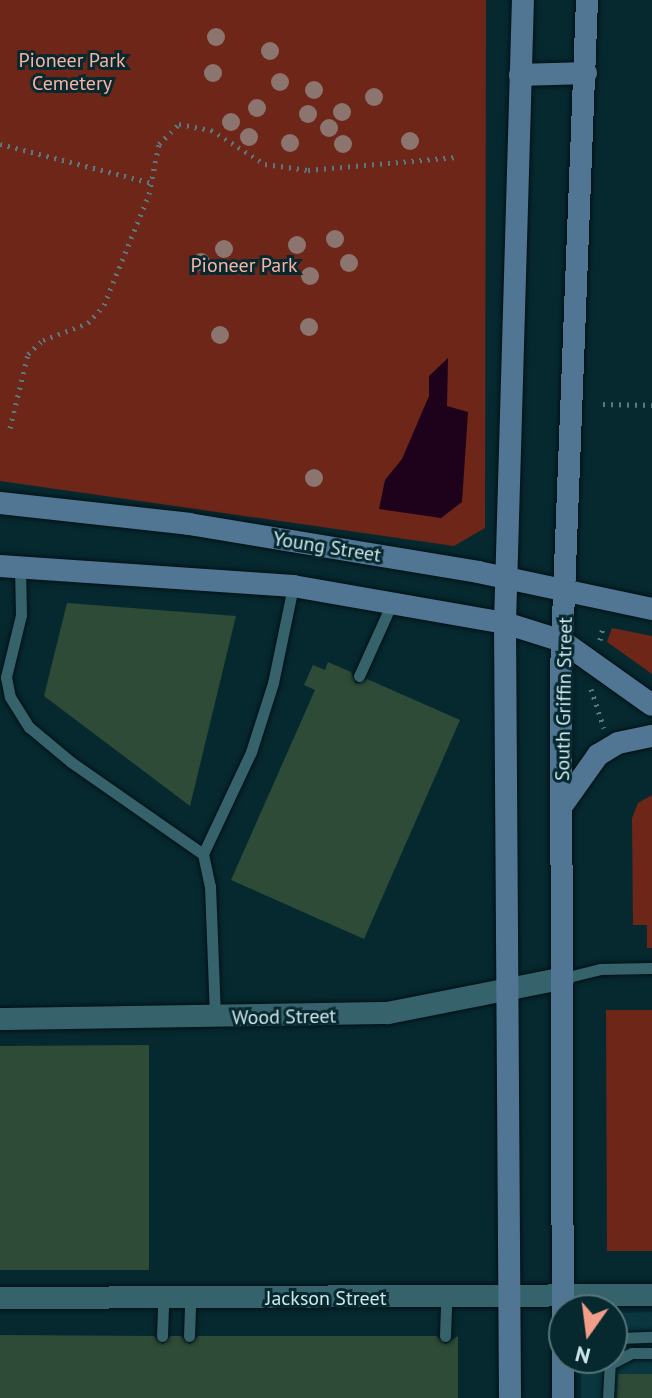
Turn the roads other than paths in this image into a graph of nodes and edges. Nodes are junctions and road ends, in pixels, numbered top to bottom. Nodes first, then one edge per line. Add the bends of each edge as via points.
1 (523, 0) edge
2 (587, 0) edge
3 (586, 73) junction
4 (520, 75) junction
5 (0, 503) edge
6 (10, 566) edge
7 (506, 578) junction
8 (293, 586) junction
9 (566, 591) junction
10 (392, 603) junction
11 (652, 609) edge
12 (505, 623) junction
13 (562, 641) junction
14 (359, 676) dead end
15 (652, 705) edge
16 (652, 736) edge
17 (563, 804) junction
18 (203, 854) junction
19 (652, 968) edge
20 (564, 978) junction
21 (507, 991) junction
22 (215, 1018) junction
23 (0, 1019) edge
24 (563, 1294) edge
25 (652, 1295) edge
26 (628, 1296) edge
27 (511, 1297) junction
28 (548, 1297) edge
29 (0, 1298) edge
30 (163, 1298) junction
31 (190, 1298) junction
32 (446, 1298) junction
33 (162, 1336) dead end
34 (189, 1336) dead end
35 (445, 1336) dead end
36 (652, 1337) edge
37 (628, 1338) edge
38 (652, 1353) edge
39 (628, 1355) edge
40 (563, 1374) edge
41 (609, 1374) edge
42 (510, 1398) edge
43 (563, 1398) edge
44 (608, 1398) edge

1 - 4 main road
2 - 3 main road, South Griffin Street
3 - 4 main road
3 - 9 main road, South Griffin Street
4 - 7 main road
5 - 7 main road, Young Street via 189,524
6 - 8 main road
6 - 18 lane via 21,615 6,677 10,697 29,727
7 - 9 main road, Young Street
7 - 12 main road
8 - 10 main road
8 - 18 lane via 273,683 251,752
9 - 11 main road, Young Street
9 - 13 main road, South Griffin Street
10 - 12 main road
10 - 14 lane
12 - 13 main road
12 - 21 main road
13 - 15 main road
13 - 17 main road, South Griffin Street
16 - 17 main road via 618,743 598,755
17 - 20 main road, South Griffin Street
18 - 22 lane via 211,900
19 - 20 lane via 600,969
20 - 21 street, Wood Street
20 - 24 main road, South Griffin Street
21 - 22 street, Wood Street via 388,1013
21 - 27 main road
22 - 23 street, Wood Street
25 - 26 street, Jackson Street
27 - 28 street, Jackson Street
27 - 32 street, Jackson Street
27 - 42 main road
29 - 30 street, Jackson Street
30 - 31 street, Jackson Street
30 - 33 lane
31 - 32 street, Jackson Street
31 - 34 lane
32 - 35 lane
36 - 37 lane
38 - 39 lane
40 - 43 main road, South Griffin Street
41 - 44 lane

